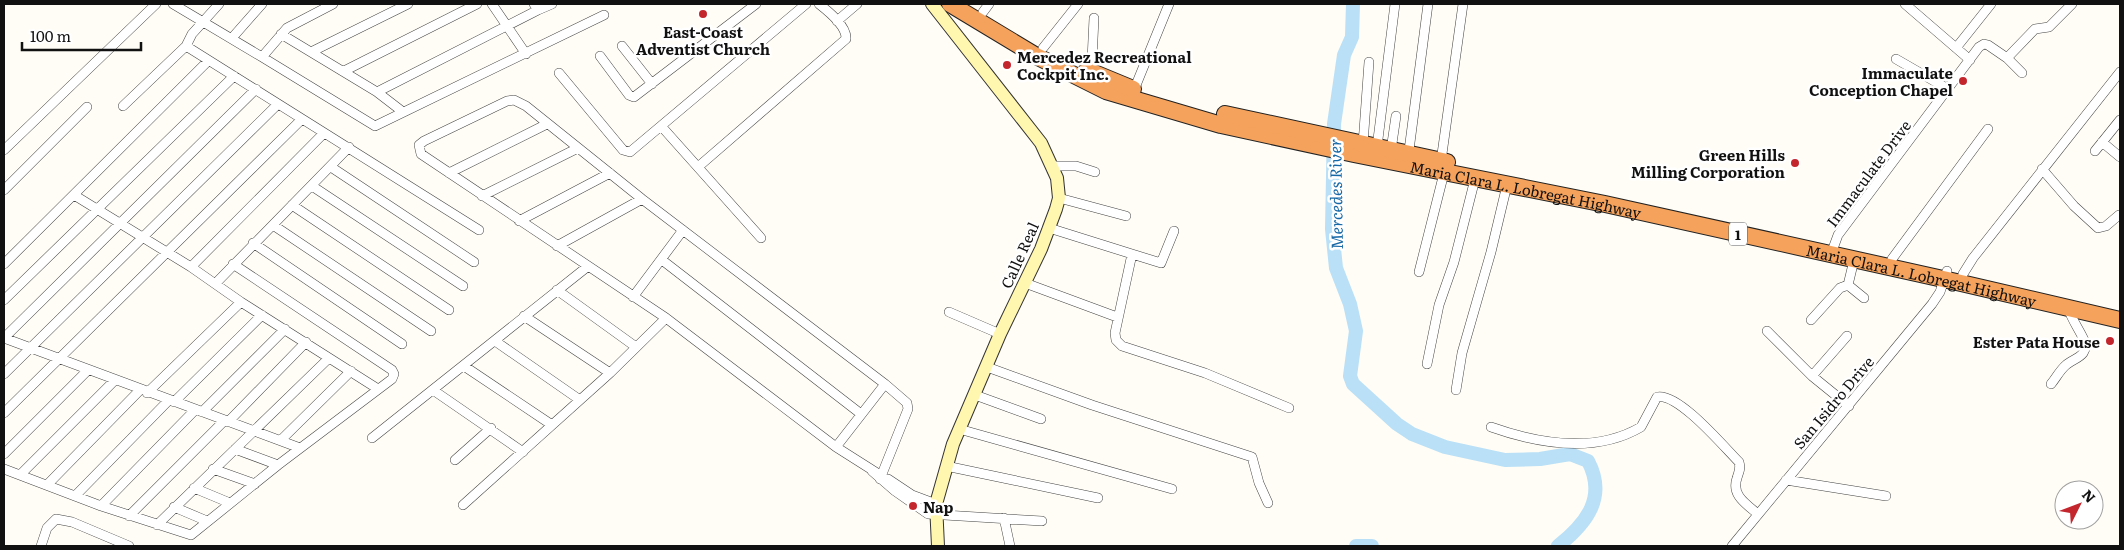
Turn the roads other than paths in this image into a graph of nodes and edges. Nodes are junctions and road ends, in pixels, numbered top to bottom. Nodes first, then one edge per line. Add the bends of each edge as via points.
1 (156, 4) edge
2 (173, 4) edge
3 (219, 4) edge
4 (262, 4) edge
5 (332, 4) edge
6 (408, 4) edge
7 (477, 4) edge
8 (492, 4) edge
9 (552, 4) edge
10 (756, 4) edge
11 (806, 4) edge
12 (819, 4) edge
13 (857, 4) edge
14 (932, 4) edge
15 (950, 4) edge
16 (1078, 4) edge
17 (1169, 4) edge
18 (1395, 4) edge
19 (1428, 4) edge
20 (1462, 4) edge
21 (1904, 4) edge
22 (1991, 4) edge
23 (2072, 4) edge
24 (536, 7) edge
25 (981, 7) edge
26 (604, 15) dead end
27 (1094, 18) dead end
28 (205, 21) junction
29 (837, 21) junction
30 (506, 25) junction
31 (281, 34) junction
32 (232, 38) junction
33 (186, 46) junction
34 (622, 46) dead end
35 (1043, 48) junction
36 (1956, 48) junction
37 (313, 51) junction
38 (526, 54) junction
39 (600, 56) dead end
40 (262, 58) junction
41 (2007, 58) junction
42 (208, 60) junction
43 (1896, 60) dead end
44 (1970, 60) junction
45 (1369, 62) dead end
46 (1085, 70) junction
47 (344, 72) junction
48 (2120, 72) edge
49 (559, 73) dead end
50 (2022, 73) dead end
51 (234, 76) junction
52 (652, 84) junction
53 (256, 89) junction
54 (1948, 89) junction
55 (1134, 90) junction
56 (377, 92) junction
57 (278, 104) junction
58 (123, 106) dead end
59 (87, 107) dead end
60 (403, 112) junction
61 (1396, 116) dead end
62 (302, 119) junction
63 (2120, 120) edge
64 (547, 124) junction
65 (662, 127) junction
66 (1988, 129) dead end
67 (324, 132) junction
68 (1303, 137) junction
69 (2102, 142) junction
70 (349, 147) junction
71 (578, 148) junction
72 (1368, 148) junction
73 (4, 150) edge
74 (2095, 151) dead end
75 (2120, 157) edge
76 (1408, 160) junction
77 (1053, 166) junction
78 (331, 167) junction
79 (698, 167) junction
80 (1442, 167) junction
81 (2042, 169) junction
82 (1095, 172) dead end
83 (449, 173) junction
84 (610, 173) junction
85 (1476, 179) junction
86 (1506, 185) junction
87 (312, 186) junction
88 (4, 190) edge
89 (74, 195) junction
90 (482, 196) junction
91 (1059, 198) junction
92 (642, 199) junction
93 (292, 205) junction
94 (96, 209) junction
95 (2119, 215) dead end
96 (1126, 216) dead end
97 (519, 221) junction
98 (120, 223) junction
99 (273, 225) junction
100 (1050, 228) junction
101 (479, 230) dead end
102 (683, 230) junction
103 (1174, 231) dead end
104 (144, 237) junction
105 (761, 238) dead end
106 (1794, 242) junction
107 (254, 243) junction
108 (557, 246) junction
109 (1832, 250) junction
110 (166, 251) junction
111 (1132, 254) junction
112 (1892, 258) junction
113 (662, 260) junction
114 (1854, 260) junction
115 (474, 262) dead end
116 (4, 264) edge
117 (233, 264) junction
118 (191, 267) junction
119 (587, 267) junction
120 (1419, 272) dead end
121 (1954, 277) junction
122 (216, 283) junction
123 (1025, 283) junction
124 (1848, 285) junction
125 (463, 286) dead end
126 (557, 290) junction
127 (633, 297) junction
128 (1864, 298) dead end
129 (4, 300) edge
130 (241, 302) junction
131 (2068, 308) junction
132 (449, 310) dead end
133 (2120, 310) edge
134 (949, 312) dead end
135 (262, 315) junction
136 (524, 316) junction
137 (1117, 317) junction
138 (666, 318) junction
139 (1811, 320) dead end
140 (2120, 320) edge
141 (285, 329) junction
142 (431, 330) dead end
143 (1767, 331) dead end
144 (1000, 334) junction
145 (1847, 336) dead end
146 (4, 338) edge
147 (495, 340) junction
148 (306, 342) junction
149 (402, 344) dead end
150 (636, 347) junction
151 (32, 348) junction
152 (329, 358) junction
153 (59, 359) junction
154 (1427, 364) dead end
155 (464, 366) junction
156 (987, 367) junction
157 (87, 371) junction
158 (351, 371) junction
159 (610, 373) junction
160 (4, 374) edge
161 (1812, 376) junction
162 (114, 381) junction
163 (885, 384) junction
164 (2051, 384) dead end
165 (378, 389) junction
166 (433, 390) junction
167 (1456, 390) dead end
168 (144, 392) junction
169 (975, 395) junction
170 (580, 400) junction
171 (171, 401) junction
172 (1848, 406) junction
173 (1289, 408) dead end
174 (199, 411) junction
175 (4, 413) edge
176 (861, 414) junction
177 (1041, 418) dead end
178 (226, 421) junction
179 (552, 425) junction
180 (1491, 426) dead end
181 (490, 428) junction
182 (959, 429) junction
183 (254, 431) junction
184 (372, 438) dead end
185 (281, 440) junction
186 (836, 447) junction
187 (300, 448) junction
188 (235, 449) junction
189 (523, 452) junction
190 (4, 454) edge
191 (455, 460) dead end
192 (278, 465) junction
193 (946, 466) junction
194 (4, 469) edge
195 (213, 469) junction
196 (21, 474) junction
197 (881, 477) junction
198 (1786, 480) junction
199 (255, 484) junction
200 (47, 485) junction
201 (194, 488) junction
202 (1172, 489) dead end
203 (76, 496) junction
204 (1886, 496) dead end
205 (1098, 498) dead end
206 (230, 503) junction
207 (1268, 503) dead end
208 (463, 505) dead end
209 (101, 506) junction
210 (174, 507) junction
211 (936, 510) junction
212 (1758, 514) junction
213 (130, 516) junction
214 (1004, 518) junction
215 (208, 521) junction
216 (1042, 521) dead end
217 (156, 525) junction
218 (124, 545) edge
219 (41, 546) edge
220 (938, 546) edge
221 (1010, 546) edge
222 (1732, 546) edge

1 - 73 street
2 - 28 street
3 - 28 street
4 - 32 street
5 - 31 street
6 - 37 street
7 - 47 street
8 - 30 street
9 - 24 street
10 - 52 street
11 - 65 street
12 - 29 street
13 - 29 street
14 - 77 street, Calle Real via 1023,119
15 - 68 highway, Maria Clara L. Lobregat Highway / 1 via 1038,57 1106,91 1221,125
16 - 35 street
17 - 55 street
18 - 72 street
19 - 76 street
20 - 80 street
21 - 36 street
22 - 36 street
23 - 41 street via 2049,27 2035,29
24 - 30 street
25 - 35 highway, Maria Clara L. Lobregat Highway / 1
26 - 38 street
27 - 46 street via 1092,60
28 - 32 street
28 - 33 street
29 - 79 street via 846,36 843,43
30 - 38 street
30 - 56 street
31 - 37 street
31 - 40 street
32 - 40 street
33 - 42 street
33 - 58 street
34 - 52 street
35 - 46 highway, Maria Clara L. Lobregat Highway / 1
36 - 44 street
37 - 47 street
38 - 60 street
39 - 52 street via 632,97
40 - 60 street via 370,125 379,125
41 - 44 street, Immaculate Drive via 1984,44
41 - 50 street
42 - 51 street
42 - 89 street
43 - 54 street
44 - 54 street, Immaculate Drive
45 - 72 street
46 - 55 highway, Maria Clara L. Lobregat Highway / 1
47 - 56 street
48 - 81 street, San Isidro Drive
49 - 65 street via 624,150 634,150
51 - 53 street
51 - 94 street
53 - 57 street
53 - 98 street
54 - 109 street, Immaculate Drive via 1845,225
55 - 68 highway, Maria Clara L. Lobregat Highway / 1
56 - 60 street
57 - 62 street
57 - 104 street
59 - 88 street
61 - 72 street
62 - 67 street
62 - 110 street
63 - 69 street
64 - 71 street
64 - 83 street
64 - 83 street via 520,102 508,101 424,141 419,152
65 - 79 street
66 - 112 street
67 - 70 street
67 - 118 street
68 - 72 highway, Maria Clara L. Lobregat Highway / 1
69 - 74 street
69 - 75 street
70 - 78 street
70 - 101 street
71 - 84 street
71 - 90 street
72 - 76 highway, Maria Clara L. Lobregat Highway / 1
72 - 76 highway, Maria Clara L. Lobregat Highway / 1
76 - 80 highway, Maria Clara L. Lobregat Highway / 1
77 - 82 street via 1076,166
77 - 91 street, Calle Real
78 - 87 street
78 - 115 street
79 - 105 street
80 - 85 highway, Maria Clara L. Lobregat Highway / 1
80 - 106 highway, Maria Clara L. Lobregat Highway / 1
80 - 120 street
81 - 95 street via 2098,228 2106,226
81 - 121 street, San Isidro Drive
83 - 90 street
84 - 92 street
84 - 97 street
85 - 86 highway, Maria Clara L. Lobregat Highway / 1
85 - 154 street via 1439,305
86 - 106 highway, Maria Clara L. Lobregat Highway / 1
86 - 167 street via 1462,353
87 - 93 street
87 - 125 street
89 - 94 street
89 - 116 street
90 - 97 street
91 - 96 street
91 - 100 street, Calle Real
92 - 102 street
92 - 108 street
93 - 99 street
93 - 132 street
94 - 98 street
94 - 129 street
97 - 108 street
98 - 104 street
98 - 146 street
99 - 107 street
99 - 142 street
100 - 111 street
100 - 123 street, Calle Real
102 - 113 street
102 - 163 street
103 - 111 street via 1161,263
104 - 110 street
104 - 151 street
106 - 109 highway, Maria Clara L. Lobregat Highway / 1
107 - 117 street
107 - 149 street
108 - 119 street
109 - 112 highway, Maria Clara L. Lobregat Highway / 1
109 - 114 highway, Maria Clara L. Lobregat Highway / 1
110 - 118 street
110 - 153 street
111 - 137 street
112 - 121 highway, Maria Clara L. Lobregat Highway / 1
113 - 127 street
113 - 176 street
114 - 121 highway, Maria Clara L. Lobregat Highway / 1
114 - 124 street
117 - 122 street
117 - 165 street via 392,370 392,380
118 - 122 street
119 - 126 street
119 - 127 street
121 - 131 highway, Maria Clara L. Lobregat Highway / 1
121 - 133 highway, Maria Clara L. Lobregat Highway / 1
121 - 172 street, San Isidro Drive
122 - 130 street
123 - 137 street
123 - 144 street, Calle Real
124 - 128 street
124 - 139 street via 1840,288
126 - 136 street
126 - 150 street
127 - 138 street
130 - 135 street
130 - 168 street
131 - 140 highway, Maria Clara L. Lobregat Highway / 1
131 - 164 street via 2084,341 2084,349 2078,360 2067,364
134 - 144 street
135 - 141 street
135 - 171 street
136 - 147 street
136 - 159 street
137 - 173 street via 1116,340 1122,346 1205,373
138 - 150 street
138 - 186 street
141 - 148 street
141 - 174 street
143 - 161 street
144 - 156 street, Calle Real
145 - 161 street
146 - 151 street
147 - 155 street
147 - 170 street
148 - 152 street
148 - 178 street
150 - 159 street
151 - 153 street
151 - 160 street
152 - 158 street
152 - 183 street
153 - 157 street
153 - 175 street
155 - 166 street
155 - 179 street
156 - 169 street, Calle Real
156 - 207 street via 1252,457
157 - 162 street
157 - 190 street
158 - 165 street
158 - 185 street
159 - 170 street
161 - 172 street
162 - 168 street
162 - 196 street
163 - 176 street
163 - 197 street via 909,406
165 - 187 street
166 - 181 street
166 - 184 street
168 - 171 street
168 - 200 street
169 - 177 street
169 - 182 street, Calle Real
170 - 179 street
171 - 174 street
171 - 203 street
172 - 198 street, San Isidro Drive
174 - 178 street
174 - 209 street
176 - 186 street
178 - 183 street
178 - 213 street
179 - 189 street
180 - 212 street via 1535,439 1588,445 1609,442 1641,427 1657,397 1666,396 1687,411 1739,462 1736,492
181 - 189 street
181 - 191 street
182 - 193 street, Calle Real
182 - 202 street
183 - 185 street
183 - 188 street
185 - 187 street
186 - 197 street
187 - 192 street
188 - 192 street
188 - 195 street
189 - 208 street
192 - 199 street
193 - 205 street
193 - 211 street, Calle Real
194 - 196 street
195 - 199 street
195 - 201 street
196 - 200 street
197 - 211 street via 911,499
198 - 204 street
198 - 212 street, San Isidro Drive
199 - 206 street
200 - 203 street
201 - 206 street
201 - 210 street
203 - 209 street
206 - 215 street
209 - 213 street
210 - 215 street
210 - 217 street
211 - 214 street
211 - 220 street, Calle Real
212 - 222 street, San Isidro Drive
213 - 217 street
214 - 216 street
214 - 221 street
215 - 217 street via 191,535
218 - 219 street via 72,522 56,519 47,528

